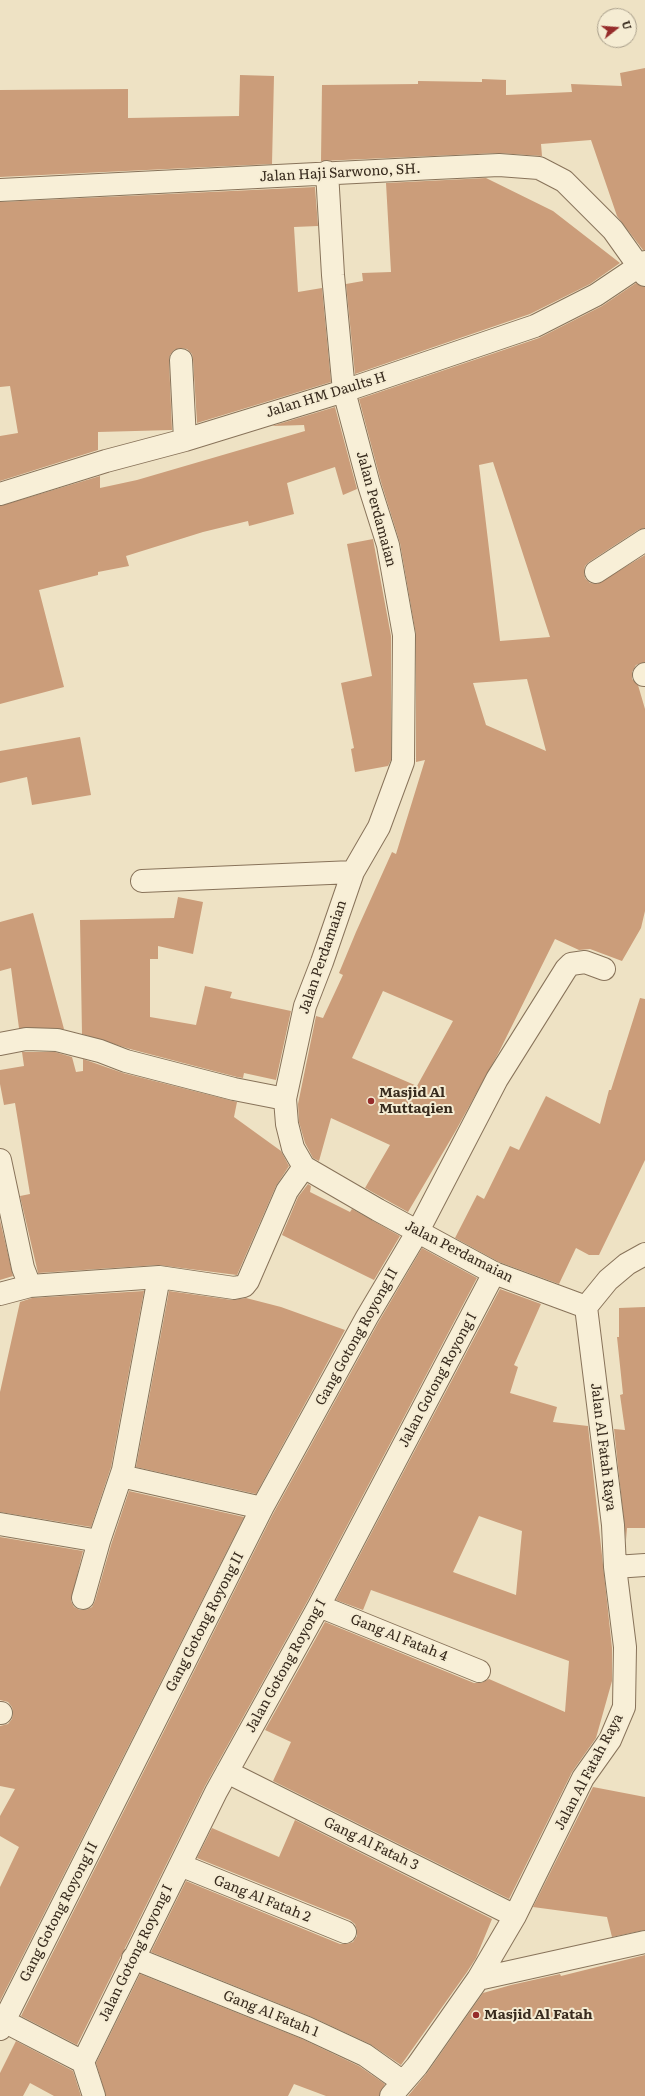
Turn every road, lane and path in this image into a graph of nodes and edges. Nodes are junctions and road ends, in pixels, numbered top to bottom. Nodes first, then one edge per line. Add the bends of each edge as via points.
1 (327, 172) junction
2 (0, 190) edge
3 (643, 268) edge
4 (181, 360) dead end
5 (344, 391) junction
6 (185, 440) junction
7 (0, 494) edge
8 (645, 540) edge
9 (596, 572) dead end
10 (353, 872) junction
11 (142, 881) dead end
12 (604, 969) dead end
13 (0, 1044) edge
14 (285, 1098) junction
15 (0, 1160) edge
16 (304, 1167) junction
17 (418, 1230) junction
18 (645, 1254) edge
19 (494, 1273) junction
20 (159, 1277) junction
21 (30, 1286) junction
22 (0, 1294) edge
23 (586, 1307) junction
24 (121, 1476) junction
25 (262, 1508) junction
26 (0, 1524) edge
27 (99, 1542) junction
28 (645, 1565) edge
29 (615, 1567) junction
30 (83, 1598) dead end
31 (319, 1606) junction
32 (479, 1671) dead end
33 (227, 1772) junction
34 (180, 1865) junction
35 (515, 1916) junction
36 (345, 1932) dead end
37 (645, 1942) edge
38 (133, 1958) junction
39 (478, 1979) junction
40 (1, 2023) edge
41 (83, 2062) junction
42 (397, 2089) edge
43 (94, 2096) edge

1 - 2 street, Jalan Haji Sarwono, SH. via 219,180
1 - 3 street, Jalan Haji Sarwono, SH. via 499,165 539,168 564,181 613,230
1 - 5 street, Jalan Perdamaian
3 - 5 street, Jalan HM Daults H via 535,326
4 - 6 street
5 - 6 street, Jalan HM Daults H
5 - 10 street, Jalan Perdamaian via 388,545 404,635 403,762 379,827
6 - 7 street, Jalan HM Daults H
8 - 9 street
10 - 11 street
10 - 14 street, Jalan Perdamaian via 305,1006
12 - 17 street, Gang Gotong Royong II via 584,962 571,964 566,969 497,1079
13 - 14 street via 26,1040 57,1040 234,1089
14 - 16 street, Jalan Perdamaian via 287,1124 293,1148
15 - 21 street via 23,1268
16 - 17 street, Jalan Perdamaian
16 - 20 street via 288,1191 244,1286 234,1288
17 - 19 street, Jalan Perdamaian
17 - 25 street, Gang Gotong Royong II
18 - 23 street via 627,1264 608,1280
19 - 23 street, Jalan Perdamaian
19 - 31 street, Jalan Gotong Royong I
20 - 21 street
20 - 24 street
21 - 22 street
23 - 29 street, Jalan Al Fatah Raya via 613,1525
24 - 25 street
24 - 27 street
25 - 40 street, Gang Gotong Royong II
26 - 27 street
27 - 30 street
28 - 29 street
29 - 35 street, Jalan Al Fatah Raya via 625,1647 624,1707 610,1740 583,1778
31 - 32 street, Gang Al Fatah 4
31 - 33 street, Jalan Gotong Royong I
33 - 34 street, Jalan Gotong Royong I
33 - 35 street, Gang Al Fatah 3
34 - 36 street, Gang Al Fatah 2
34 - 38 street, Jalan Gotong Royong I
35 - 39 street, Jalan Al Fatah Raya
37 - 39 street
38 - 41 street, Jalan Gotong Royong I
38 - 42 street, Gang Al Fatah 1 via 307,2028 366,2055
39 - 42 street, Jalan Al Fatah Raya
40 - 41 street
41 - 43 street

